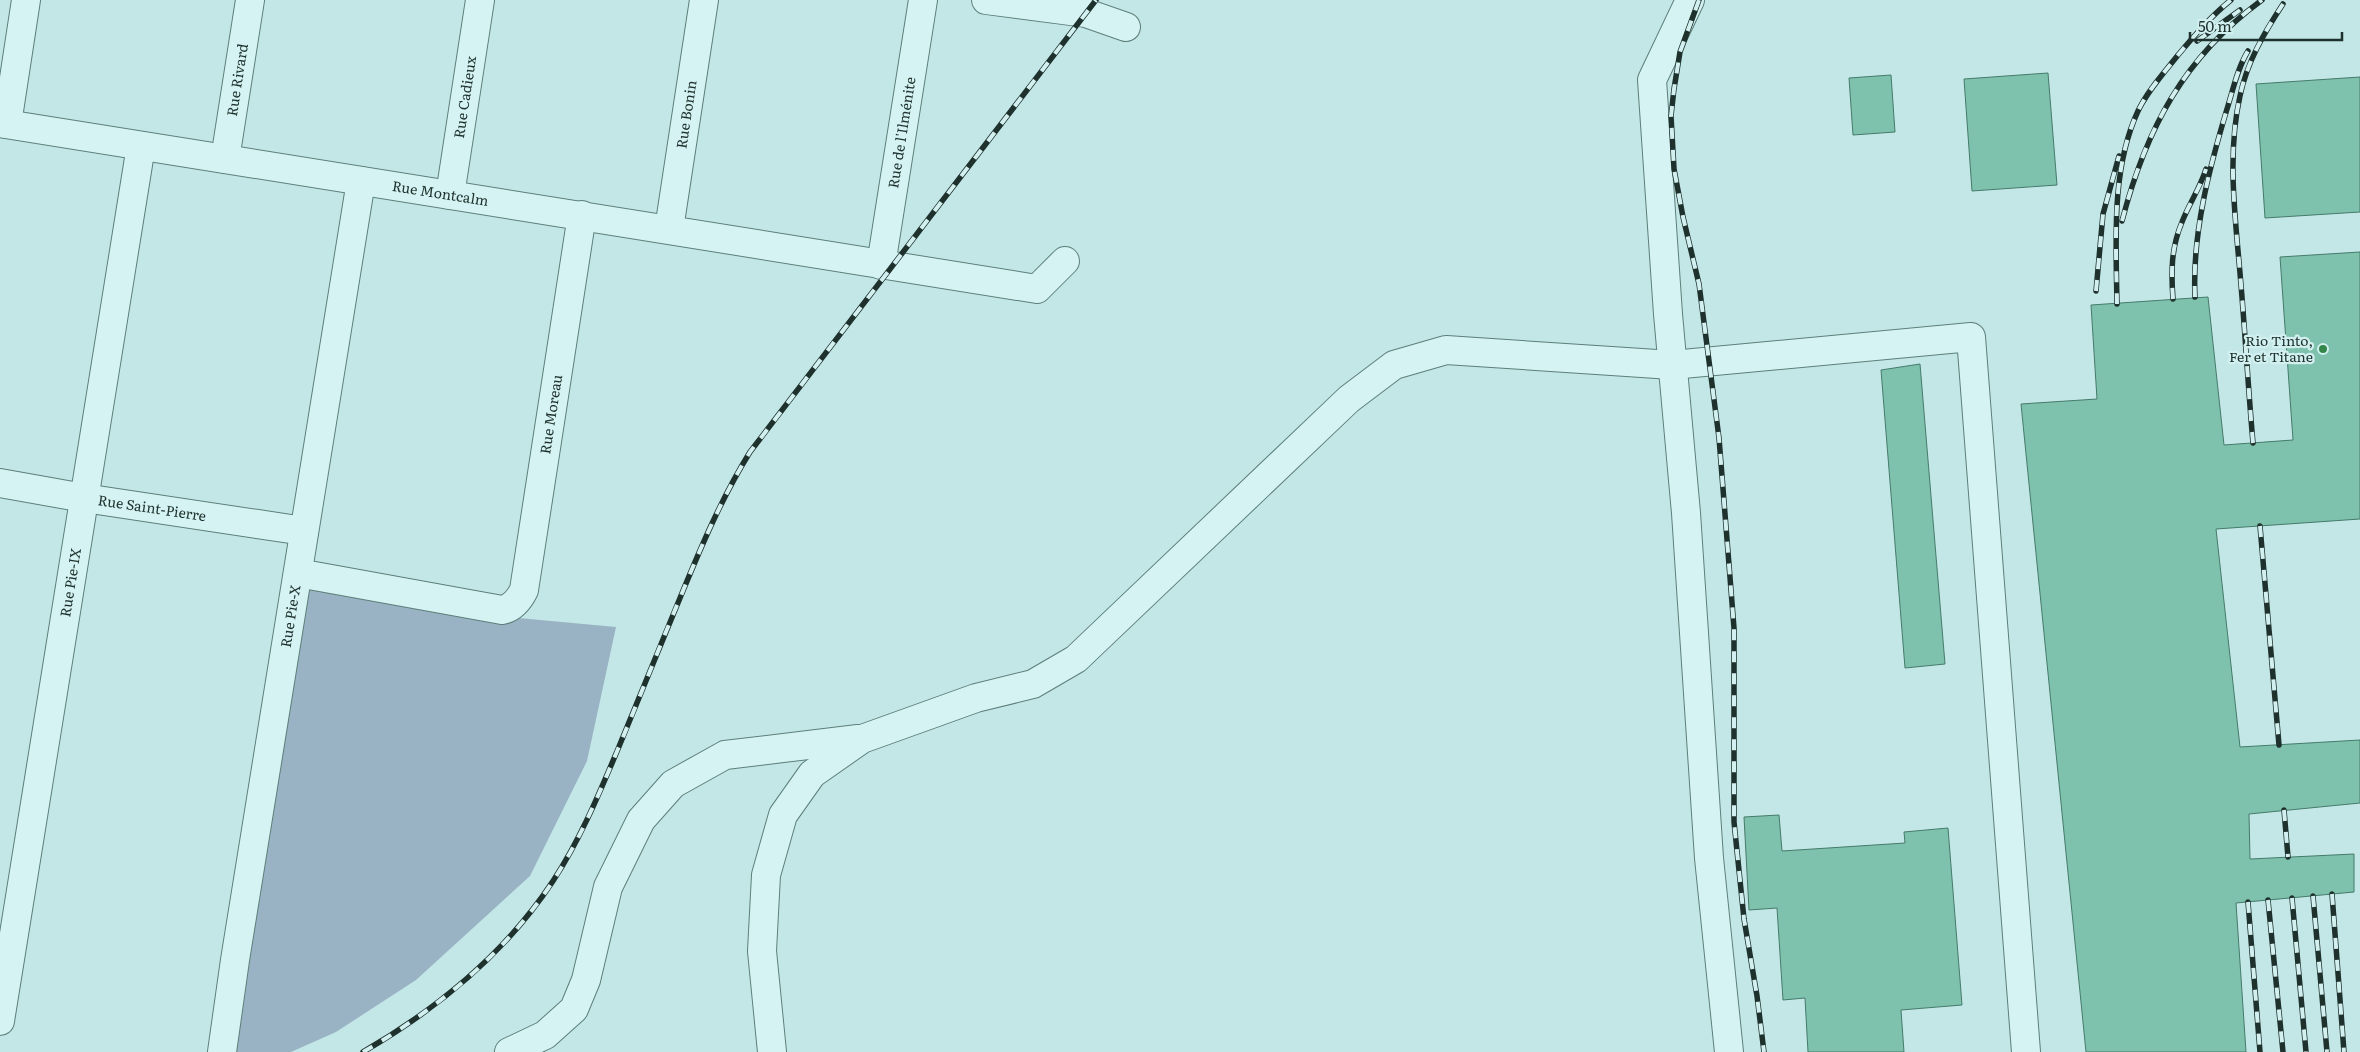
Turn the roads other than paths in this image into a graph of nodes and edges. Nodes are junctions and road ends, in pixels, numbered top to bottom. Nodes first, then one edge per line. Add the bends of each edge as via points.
1 (26, 0) edge
2 (250, 0) edge
3 (480, 0) edge
4 (704, 0) edge
5 (923, 0) edge
6 (986, 0) edge
7 (1690, 0) edge
8 (1126, 28) dead end
9 (3, 124) edge
10 (141, 146) junction
11 (225, 159) junction
12 (361, 181) junction
13 (450, 195) junction
14 (582, 215) junction
15 (669, 229) junction
16 (1065, 261) dead end
17 (881, 265) junction
18 (1672, 365) junction
19 (0, 483) edge
20 (84, 498) junction
21 (304, 530) junction
22 (298, 572) junction
23 (862, 739) junction
24 (0, 1021) edge
25 (222, 1052) edge
26 (509, 1052) edge
27 (772, 1052) edge
28 (1729, 1052) edge
29 (2026, 1052) edge

1 - 9 street
2 - 11 street, Rue Rivard
3 - 13 street, Rue Cadieux
4 - 15 street, Rue Bonin
5 - 17 street, Rue de l'Ilménite
6 - 8 street via 1086,13
7 - 18 street via 1652,80
9 - 10 street, Rue Montcalm
10 - 11 street, Rue Montcalm
10 - 20 street, Rue Pie-IX
11 - 12 street, Rue Montcalm
12 - 13 street, Rue Montcalm
12 - 21 street, Rue Pie-X
13 - 14 street, Rue Montcalm
14 - 15 street, Rue Montcalm
14 - 22 street, Rue Moreau via 524,590 519,600 509,609 491,608
15 - 17 street, Rue Montcalm
16 - 17 street, Rue Montcalm via 1037,289
18 - 23 street via 1446,350 1394,365 1349,399 1076,659 1033,684 976,698
18 - 28 street via 1708,858
18 - 29 street via 1971,337
19 - 20 street, Rue Saint-Pierre
20 - 21 street, Rue Saint-Pierre
20 - 24 street, Rue Pie-IX
21 - 22 street, Rue Pie-X
22 - 25 street, Rue Pie-X
23 - 26 street via 725,755 673,784 641,820 608,887 586,980 574,1009 545,1035
23 - 27 street via 812,774 782,815 766,875 762,952

